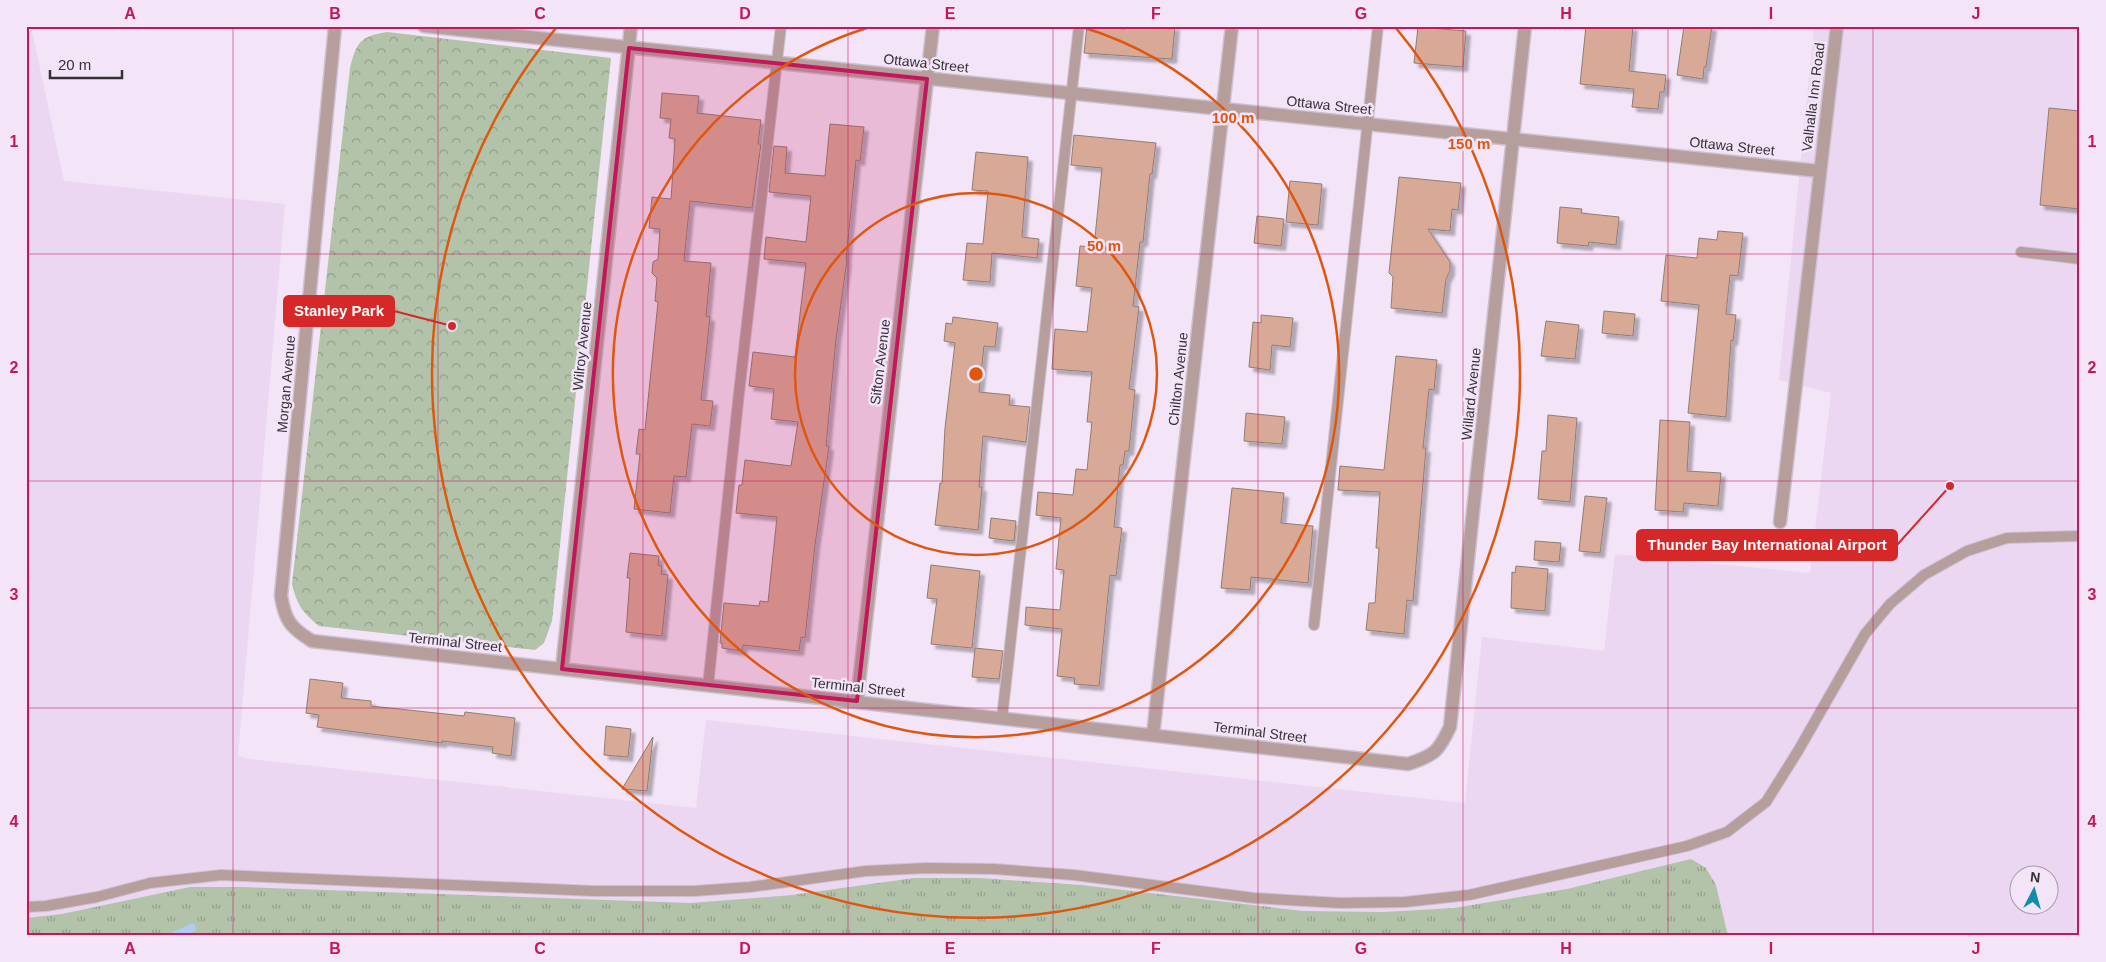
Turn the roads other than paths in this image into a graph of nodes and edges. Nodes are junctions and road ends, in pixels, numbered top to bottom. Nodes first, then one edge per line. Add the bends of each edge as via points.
1 (335, 26) edge
2 (424, 26) edge
3 (631, 26) edge
4 (781, 26) edge
5 (933, 26) edge
6 (1079, 26) edge
7 (1232, 26) edge
8 (1378, 26) edge
9 (1525, 26) edge
10 (1837, 26) edge
11 (629, 48) junction
12 (778, 63) junction
13 (927, 79) junction
14 (1072, 94) junction
15 (1224, 110) junction
16 (1369, 124) junction
17 (1513, 138) junction
18 (1819, 171) junction
19 (2022, 252) dead end
20 (2080, 259) edge
21 (1780, 522) dead end
22 (2080, 536) edge
23 (289, 623) joint
24 (1314, 626) dead end
25 (562, 669) junction
26 (708, 686) junction
27 (856, 701) junction
28 (1002, 718) junction
29 (1153, 735) junction
30 (1428, 758) joint
31 (26, 907) edge

1 - 23 street, Morgan Avenue via 281,596
2 - 11 street, Ottawa Street
3 - 11 street, Wilroy Avenue
4 - 12 lane
5 - 13 street, Sifton Avenue
6 - 14 lane
7 - 15 street, Chilton Avenue
8 - 16 lane
9 - 17 street, Willard Avenue
10 - 18 street, Valhalla Inn Road
11 - 12 street, Ottawa Street
11 - 25 street, Wilroy Avenue
12 - 13 street, Ottawa Street
12 - 26 lane
13 - 14 street, Ottawa Street
13 - 27 street, Sifton Avenue
14 - 15 street, Ottawa Street
14 - 28 lane
15 - 16 street, Ottawa Street
15 - 29 street, Chilton Avenue
16 - 17 street, Ottawa Street
16 - 24 lane
17 - 18 street, Ottawa Street
17 - 30 street, Willard Avenue via 1450,726 1442,744
18 - 21 street
19 - 20 lane
22 - 31 lane via 2006,538 1967,551 1924,575 1890,604 1865,634 1766,802 1727,832 1687,846 1469,895 1405,902 1340,903 1254,898 1074,875 927,868 866,871 694,891 594,891 221,875 150,883 97,897
23 - 25 street, Terminal Street via 312,641
25 - 26 street, Terminal Street
26 - 27 street, Terminal Street
27 - 28 street, Terminal Street
28 - 29 street, Terminal Street
29 - 30 street, Terminal Street via 1408,764

